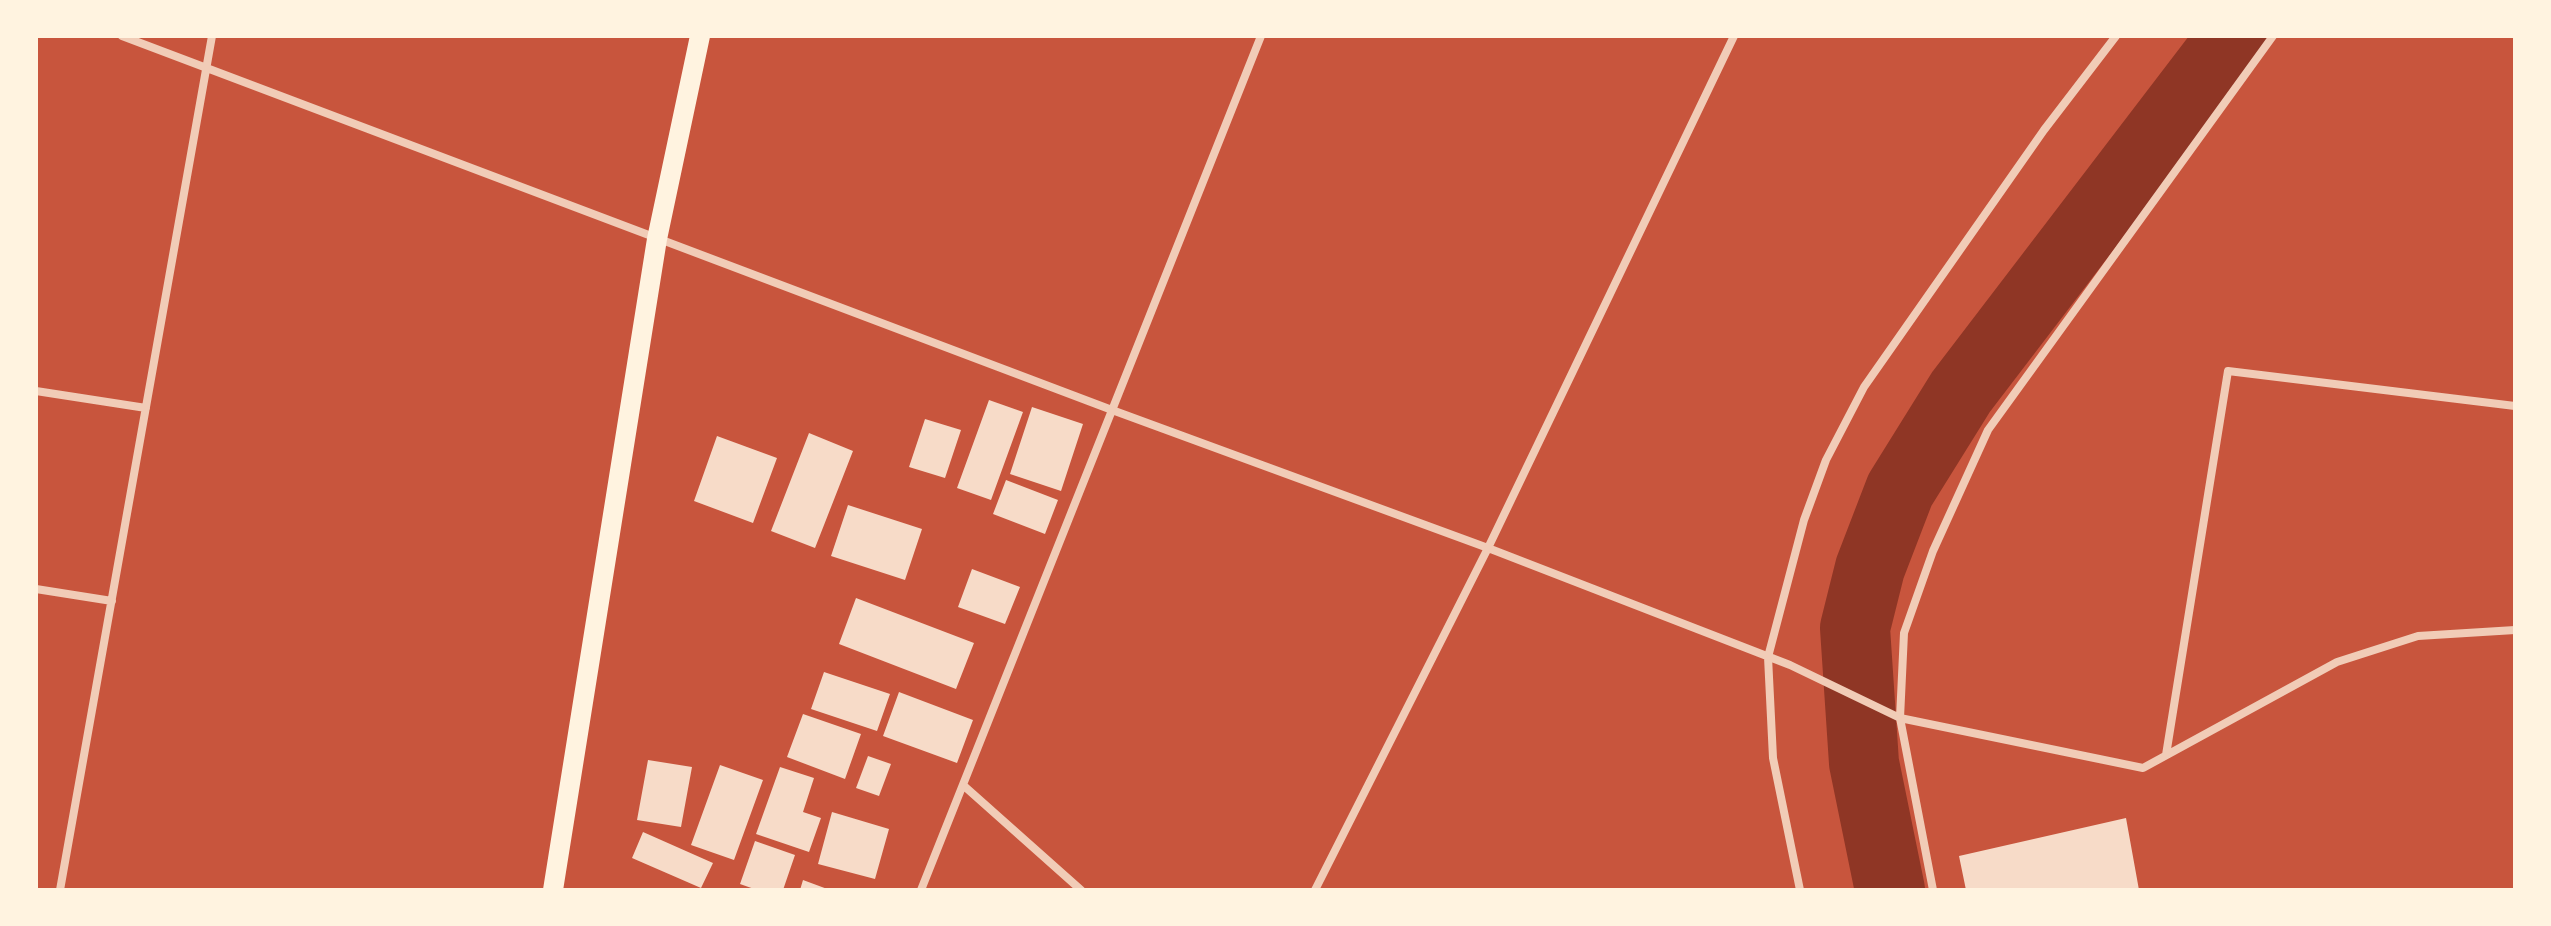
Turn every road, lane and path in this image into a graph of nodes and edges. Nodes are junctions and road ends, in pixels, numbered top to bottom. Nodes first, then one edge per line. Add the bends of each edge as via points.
1 (122, 36) edge
2 (212, 36) edge
3 (700, 36) edge
4 (1261, 36) edge
5 (1734, 36) edge
6 (2116, 36) edge
7 (2273, 36) edge
8 (205, 66) junction
9 (657, 239) junction
10 (36, 391) edge
11 (2515, 406) edge
12 (146, 408) junction
13 (1112, 410) junction
14 (1488, 548) junction
15 (36, 589) edge
16 (112, 601) junction
17 (2515, 630) edge
18 (1768, 657) junction
19 (1900, 718) junction
20 (2166, 755) junction
21 (963, 785) junction
22 (60, 890) edge
23 (553, 890) edge
24 (921, 890) edge
25 (1081, 890) edge
26 (1315, 890) edge
27 (1800, 890) edge
28 (1933, 890) edge

1 - 8 street
2 - 8 street
3 - 9 main road
4 - 13 street
5 - 14 street
6 - 18 street via 1864,387 1826,460 1804,520
7 - 19 street via 1988,430 1933,551 1904,633
8 - 9 street
8 - 12 street
9 - 13 street
9 - 23 main road
10 - 12 street
11 - 20 street via 2228,371
12 - 16 street
13 - 14 street
13 - 21 street
14 - 18 street
14 - 26 street
15 - 16 street
16 - 22 street
17 - 20 street via 2418,636 2337,662
18 - 19 street
18 - 27 street via 1773,758
19 - 20 street via 2143,768
19 - 28 street
21 - 24 street
21 - 25 street

